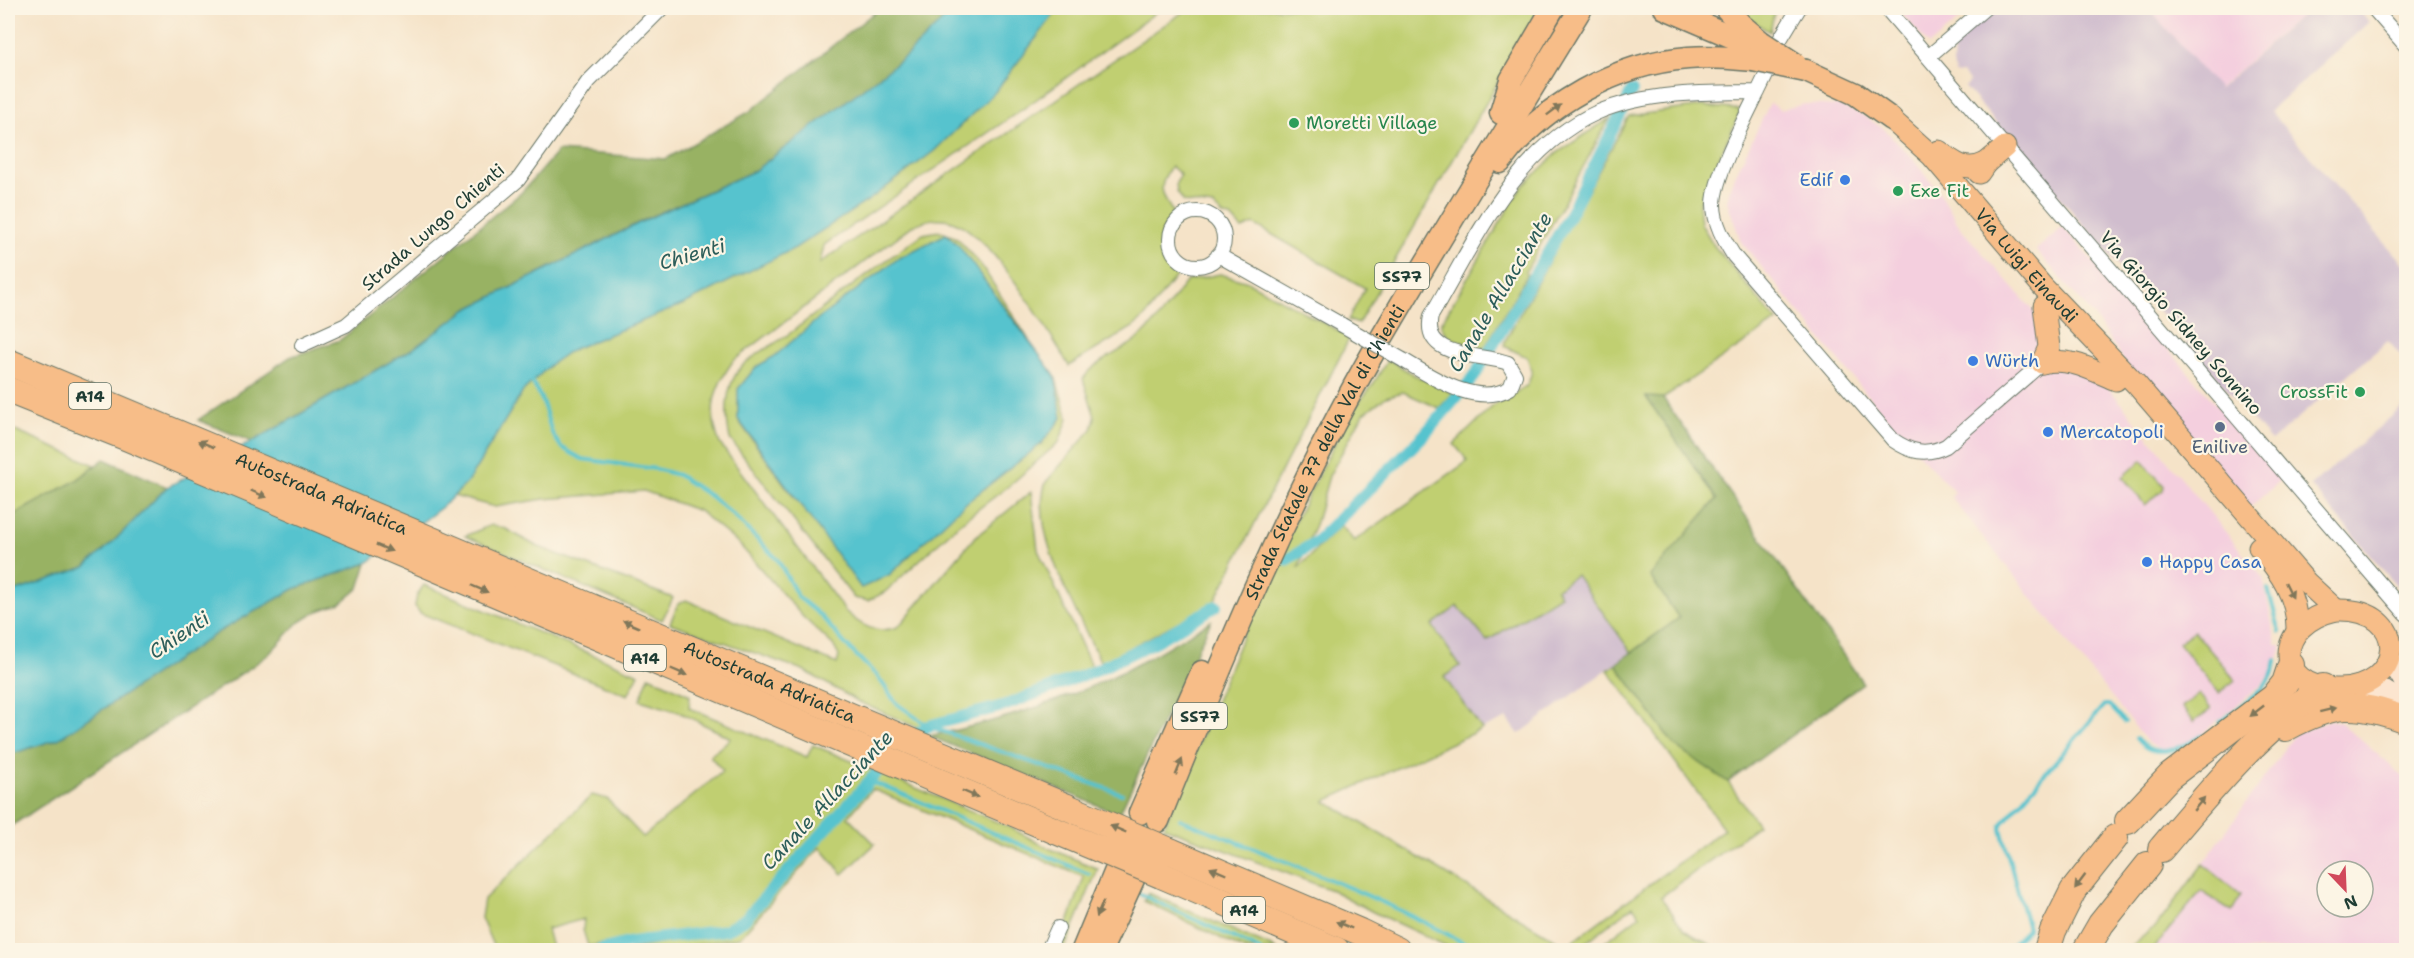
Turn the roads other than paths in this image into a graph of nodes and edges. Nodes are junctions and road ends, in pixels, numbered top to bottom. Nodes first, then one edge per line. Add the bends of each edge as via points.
1 (662, 8) edge
2 (1553, 8) edge
3 (1563, 8) edge
4 (1581, 8) edge
5 (1665, 8) edge
6 (1726, 8) edge
7 (1799, 8) edge
8 (1886, 8) edge
9 (1985, 8) edge
10 (2373, 8) edge
11 (2406, 46) edge
12 (1764, 53) junction
13 (1928, 57) junction
14 (1758, 92) junction
15 (1501, 113) junction
16 (1899, 125) junction
17 (2005, 147) junction
18 (1986, 163) junction
19 (1982, 214) junction
20 (1218, 255) junction
21 (2044, 306) junction
22 (302, 345) dead end
23 (8, 362) edge
24 (2042, 363) junction
25 (1361, 377) junction
26 (2115, 380) junction
27 (8, 390) edge
28 (1263, 552) junction
29 (2336, 610) junction
30 (2406, 614) edge
31 (2297, 631) junction
32 (2391, 660) junction
33 (2292, 665) junction
34 (2406, 685) edge
35 (2358, 686) junction
36 (2323, 687) junction
37 (2406, 705) edge
38 (2406, 720) edge
39 (2256, 744) junction
40 (1149, 817) dead end
41 (2101, 924) junction
42 (1058, 927) dead end
43 (2055, 944) edge
44 (1332, 949) edge
45 (1048, 951) edge
46 (1083, 951) edge
47 (1101, 951) edge
48 (1397, 951) edge
49 (2034, 951) edge
50 (2086, 951) edge

1 - 22 street, Strada Lungo Chienti via 588,82 518,180 346,325
2 - 15 highway via 1510,80
3 - 15 highway, Strada Statale 77 della Val di Chienti / SS77
4 - 25 highway, Strada Statale 77 della Val di Chienti / SS77
5 - 12 highway
6 - 12 highway
7 - 12 street
8 - 13 street, Via Giorgio Sidney Sonnino
9 - 13 street
10 - 11 street
12 - 14 street
12 - 16 highway, bridge via 1856,94
25 -> 12 highway via 1386,348 1491,174 1534,125 1588,88 1619,74 1686,58
13 - 17 street, Via Giorgio Sidney Sonnino
14 - 20 street, bridge via 1686,93 1608,108 1550,142 1514,179 1429,325 1443,346 1504,361 1512,367 1512,385 1498,393 1473,393 1457,388
14 - 24 street via 1717,183 1714,205 1722,238 1893,440 1919,452 1946,446
15 - 28 highway, Strada Statale 77 della Val di Chienti / SS77 via 1322,418
16 - 18 main road via 1960,166 1974,168
16 - 19 main road, Via Luigi Einaudi
16 - 21 main road, Via Luigi Einaudi
17 - 18 main road
17 - 30 street, Via Giorgio Sidney Sonnino
18 - 19 main road via 1975,186
19 - 29 main road, Via Luigi Einaudi via 2043,287 2136,384 2307,583
20 - 20 street via 1224,235 1212,215 1188,212 1174,222 1170,248 1181,262 1198,266
21 - 24 main road via 2049,347
21 - 26 main road, Via Luigi Einaudi
48 -> 23 highway, Autostrada Adriatica / A14, bridge via 1170,850
24 - 26 main road via 2070,362
25 - 28 highway, Strada Statale 77 della Val di Chienti / SS77
26 -> 31 main road, Via Luigi Einaudi via 2270,560 2293,599
27 -> 44 highway, Autostrada Adriatica / A14, bridge
28 - 40 highway, Strada Statale 77 della Val di Chienti / SS77
29 - 31 main road via 2314,618
29 - 32 main road via 2360,611 2386,626 2394,642
31 - 33 main road, Via Luigi Einaudi via 2289,647
32 - 34 main road
32 - 35 main road via 2379,675
33 - 36 main road via 2303,679
33 -> 43 highway via 2274,697 2154,790 2073,891
35 - 36 main road
35 - 37 main road via 2383,690
36 - 39 highway
39 -> 38 highway via 2313,714 2343,706 2361,706
41 -> 39 highway via 2211,790
41 - 43 highway
41 - 50 highway
42 - 45 street
43 - 49 highway
47 -> 46 highway via 1126,872

